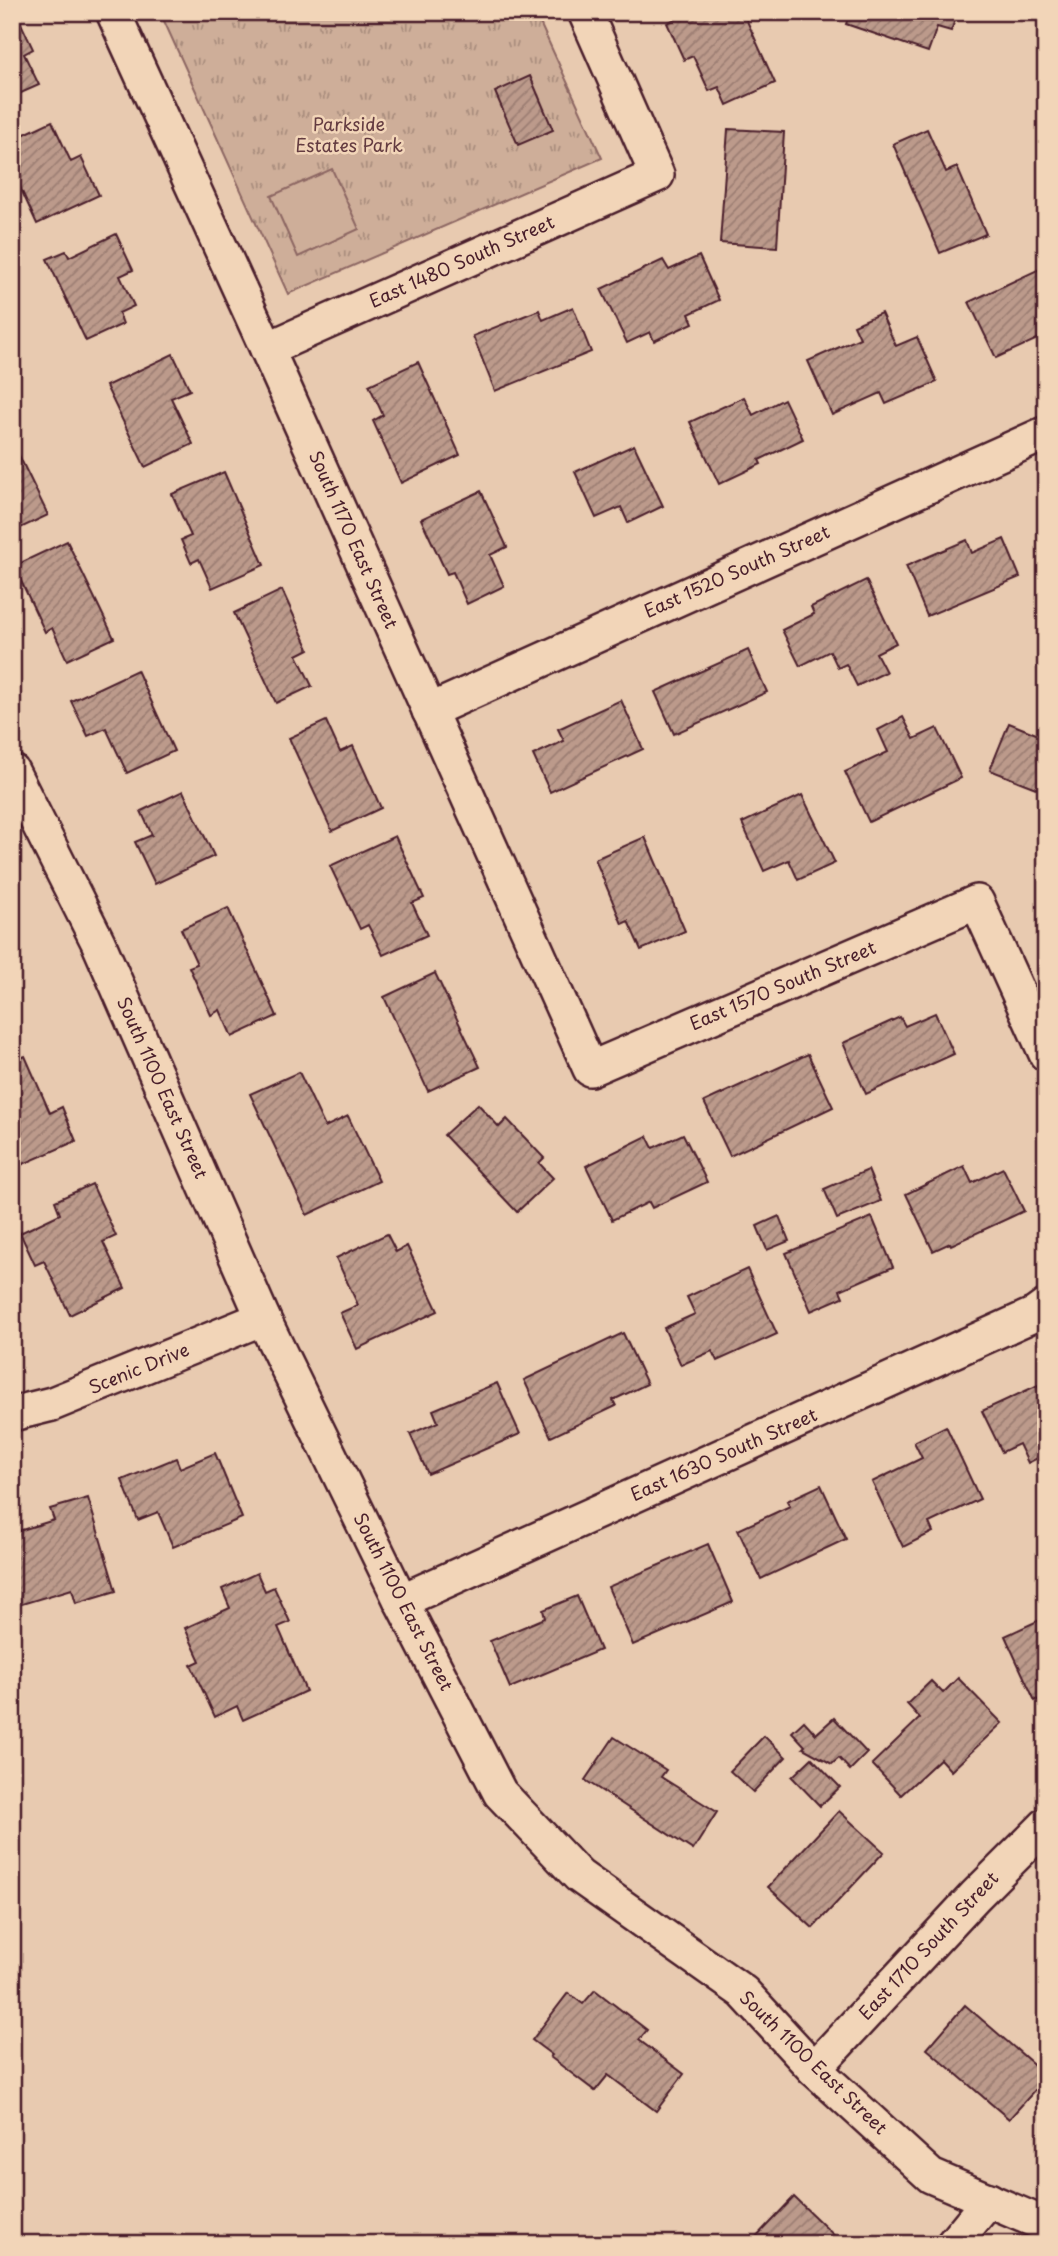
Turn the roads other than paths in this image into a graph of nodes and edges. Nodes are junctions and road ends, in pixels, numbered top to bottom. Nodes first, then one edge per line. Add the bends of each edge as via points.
1 (113, 12) edge
2 (585, 12) edge
3 (267, 349) junction
4 (1046, 433) edge
5 (429, 711) junction
6 (12, 771) edge
7 (1046, 1055) edge
8 (590, 1069) joint
9 (1046, 1306) edge
10 (264, 1318) junction
11 (12, 1414) edge
12 (401, 1601) junction
13 (1046, 1825) edge
14 (814, 2069) junction
15 (989, 2200) junction
16 (1046, 2225) edge
17 (953, 2244) edge

1 - 3 street, South 1170 East Street
2 - 3 street, East 1480 South Street via 657,175
3 - 5 street, South 1170 East Street
4 - 5 street, East 1520 South Street
5 - 8 street, South 1170 East Street
6 - 10 street, South 1100 East Street via 98,942
7 - 8 street, East 1570 South Street via 977,902
9 - 12 street, East 1630 South Street
10 - 11 street, Scenic Drive via 52,1405
10 - 12 street, South 1100 East Street
12 - 14 street, South 1100 East Street via 499,1793 579,1876 743,1992
13 - 14 street, East 1710 South Street
14 - 15 street, South 1100 East Street via 931,2176
15 - 16 street, South 1100 East Street
15 - 17 street

